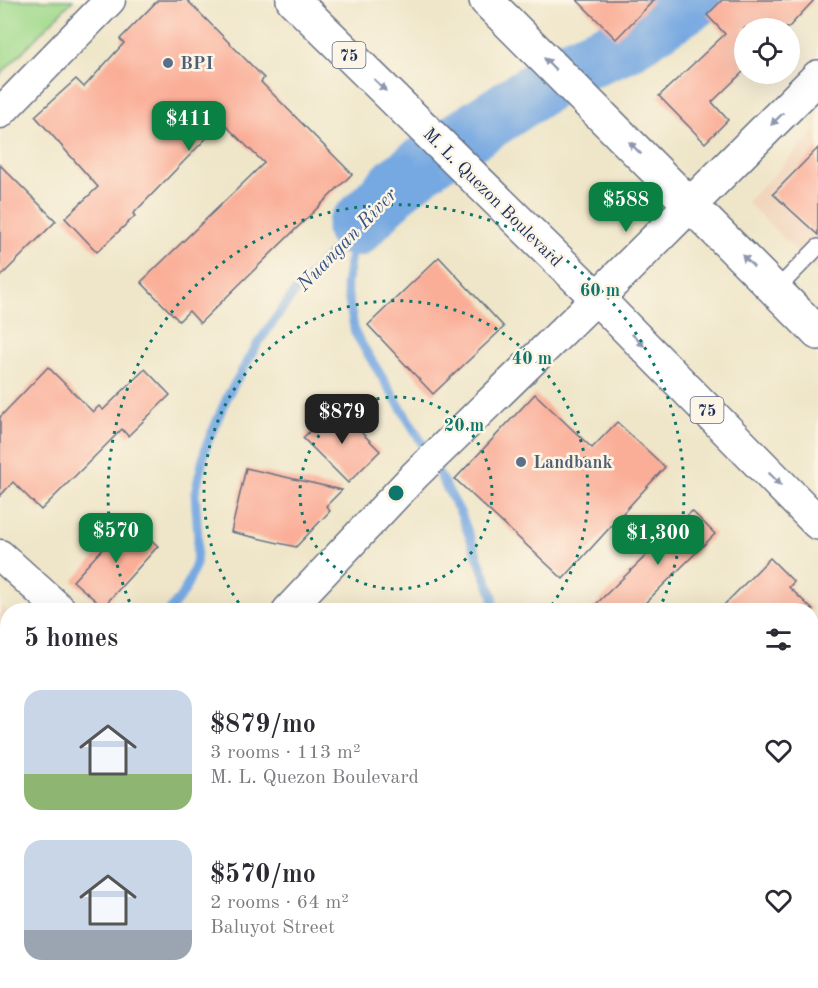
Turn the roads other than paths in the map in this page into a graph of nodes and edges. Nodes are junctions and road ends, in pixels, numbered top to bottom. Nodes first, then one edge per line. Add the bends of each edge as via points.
1 (110, 0) edge
2 (293, 0) edge
3 (503, 12) edge
4 (818, 78) edge
5 (0, 113) edge
6 (692, 204) junction
7 (818, 247) edge
8 (776, 290) junction
9 (597, 298) junction
10 (818, 333) edge
11 (818, 523) edge
12 (0, 555) edge
13 (54, 603) edge
14 (295, 603) edge

1 - 5 street
2 -> 9 main road, M. L. Quezon Boulevard / 75
6 -> 3 main road
4 -> 6 main road
8 -> 6 main road
6 - 9 main road
7 - 8 lane
8 - 10 main road
9 -> 11 main road, M. L. Quezon Boulevard / 75
9 - 14 street via 415,475
12 - 13 street

